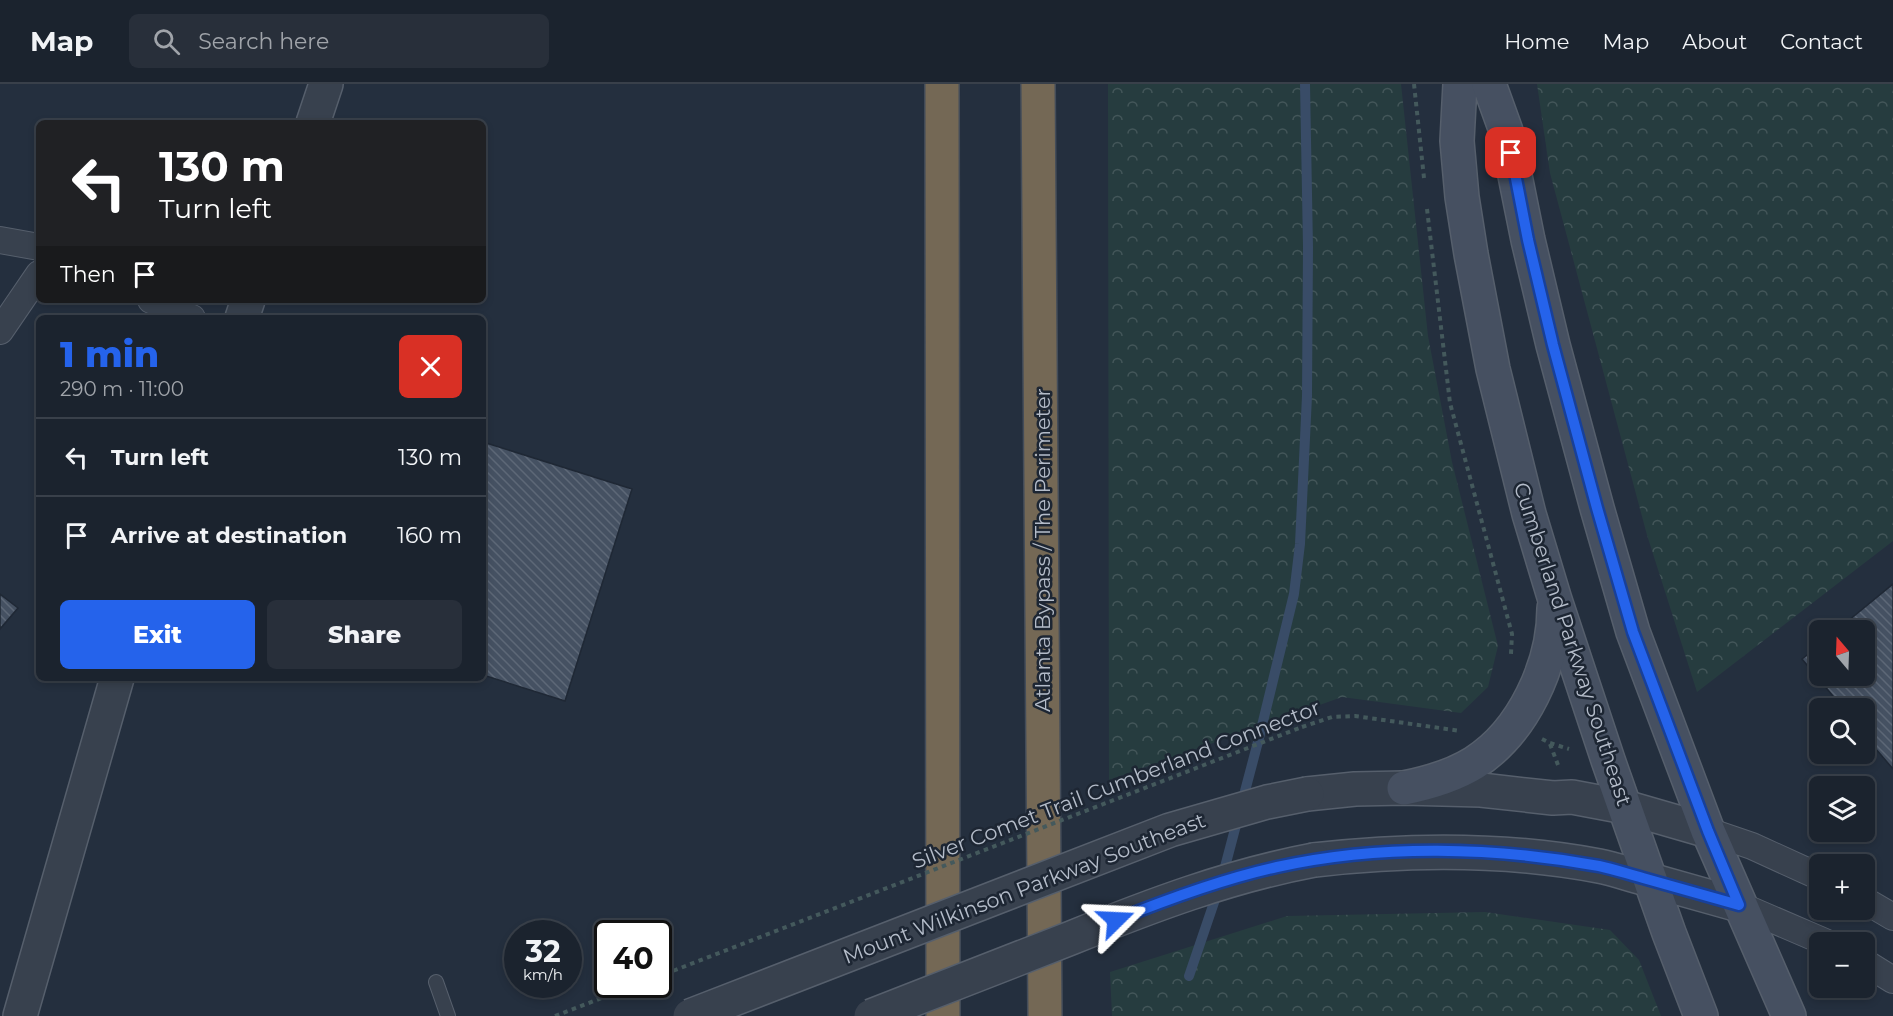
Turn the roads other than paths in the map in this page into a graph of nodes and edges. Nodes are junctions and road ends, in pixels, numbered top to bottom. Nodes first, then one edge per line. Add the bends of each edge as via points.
1 (326, 84) edge
2 (942, 84) edge
3 (1038, 84) edge
4 (1460, 84) edge
5 (1490, 84) edge
6 (314, 120) edge
7 (0, 240) edge
8 (36, 246) edge
9 (36, 278) edge
10 (158, 303) edge
11 (185, 315) edge
12 (0, 332) edge
13 (1555, 600) junction
14 (116, 681) edge
15 (1404, 788) junction
16 (1625, 807) junction
17 (1708, 831) junction
18 (1809, 872) edge
19 (1652, 880) junction
20 (1739, 905) junction
21 (1875, 906) edge
22 (1893, 916) edge
23 (1809, 935) edge
24 (1875, 969) edge
25 (1893, 980) edge
26 (436, 982) dead end
27 (28, 1006) edge
28 (448, 1016) edge
29 (690, 1016) edge
30 (871, 1016) edge
31 (943, 1016) edge
32 (1045, 1016) edge
33 (1701, 1016) edge
34 (1789, 1016) edge

1 - 6 street
2 - 31 highway
3 - 32 highway, Atlanta Bypass / The Perimeter
4 - 13 main road, Cumberland Parkway Southeast via 1457,141 1473,265 1510,442
5 - 17 main road via 1506,131 1551,334 1633,632
7 - 8 street
9 - 12 street
10 - 11 street
13 - 15 main road via 1545,665 1516,722 1475,763 1431,782
13 - 16 main road, Cumberland Parkway Southeast
14 - 27 street
15 - 16 street, Mount Wilkinson Parkway Southeast via 1572,797
15 - 29 street, Mount Wilkinson Parkway Southeast, bridge via 1307,794 1170,830
16 - 17 street, Mount Wilkinson Parkway Southeast
16 - 19 main road, Cumberland Parkway Southeast
17 - 18 street, Mount Wilkinson Parkway Southeast
17 - 20 main road
19 - 20 street
19 - 30 street, bridge via 1601,866 1478,852 1429,851 1314,860 1257,872 1161,902
19 - 33 main road, Cumberland Parkway Southeast
20 - 23 street
20 - 34 main road
21 - 22 street
24 - 25 street
26 - 28 lane

